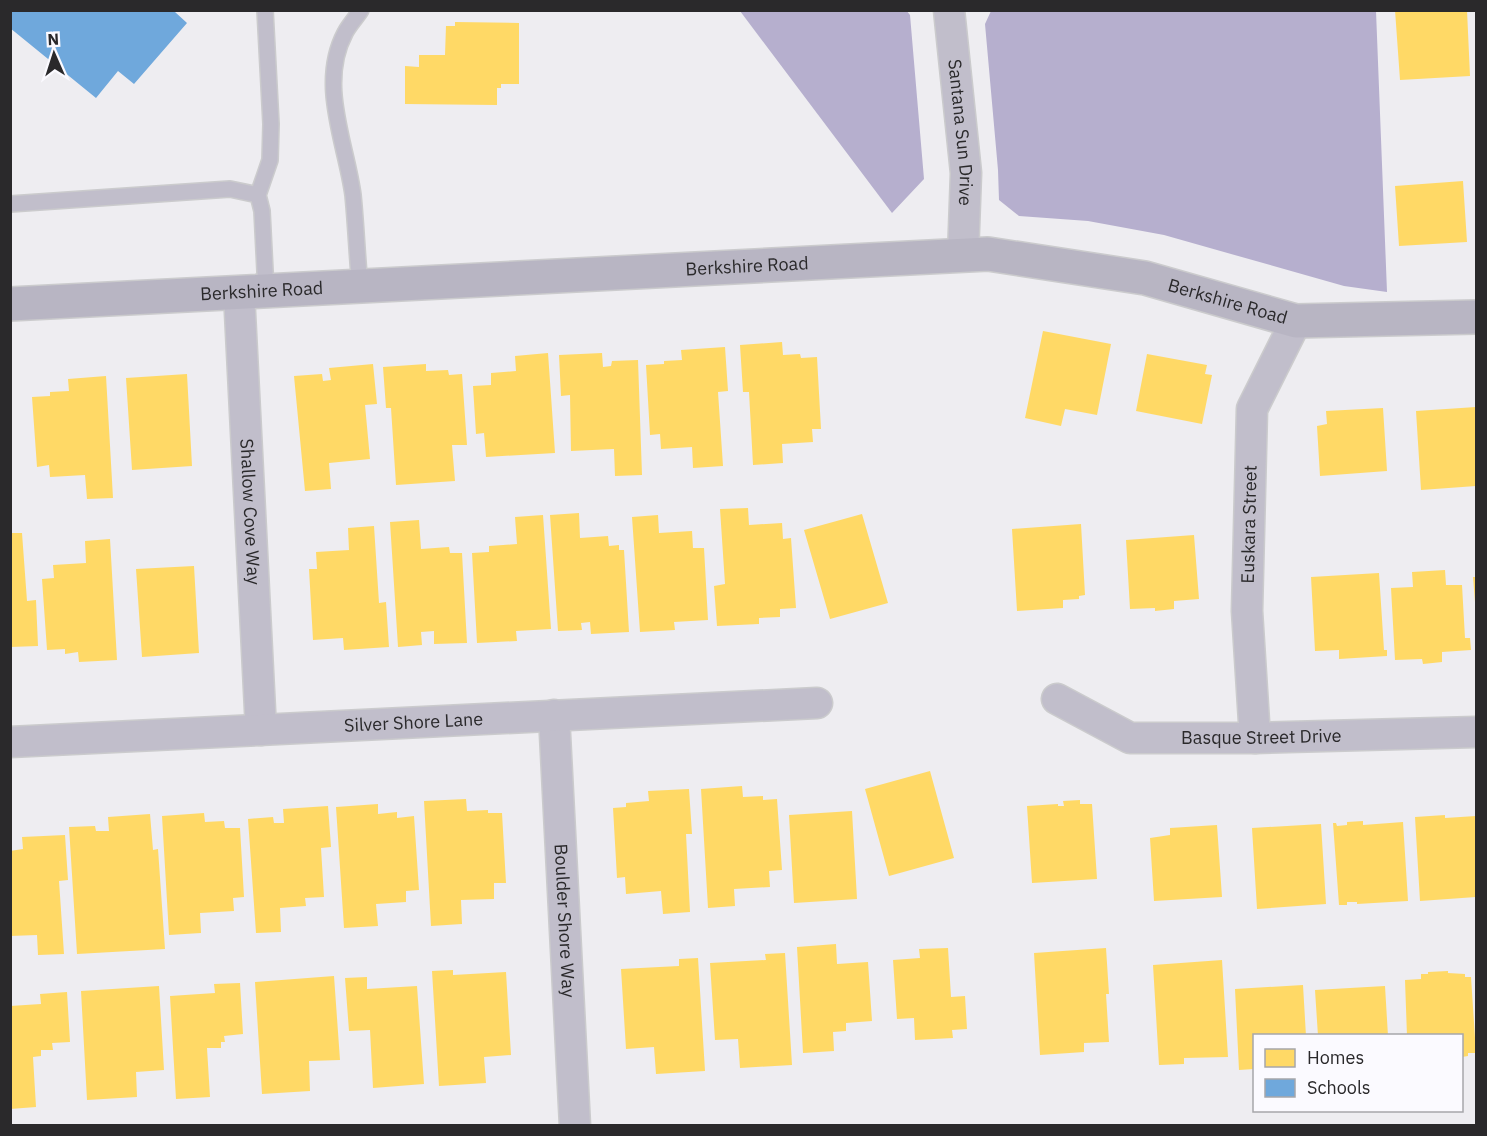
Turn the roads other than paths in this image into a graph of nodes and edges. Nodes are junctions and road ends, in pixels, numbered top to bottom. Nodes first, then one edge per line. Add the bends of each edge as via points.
1 (265, 10) edge
2 (361, 10) edge
3 (949, 10) edge
4 (258, 195) junction
5 (10, 204) edge
6 (963, 256) junction
7 (360, 286) junction
8 (253, 292) junction
9 (10, 304) edge
10 (1476, 317) edge
11 (1296, 321) junction
12 (1057, 699) dead end
13 (817, 703) dead end
14 (554, 716) junction
15 (261, 730) junction
16 (1476, 732) edge
17 (1254, 738) junction
18 (10, 742) edge
19 (575, 1125) edge

1 - 4 lane via 270,160
2 - 7 lane via 345,33 337,54 334,80 338,126 352,193
3 - 6 street, Santana Sun Drive via 966,173
4 - 5 lane via 230,189
4 - 8 lane via 262,211
6 - 7 street, Berkshire Road
6 - 11 street, Berkshire Road via 988,254 1145,278
7 - 8 street, Berkshire Road
8 - 9 street, Berkshire Road
8 - 15 street, Shallow Cove Way
10 - 11 street, Berkshire Road
11 - 17 street, Euskara Street via 1252,409 1246,611
12 - 17 street, Basque Street Drive via 1130,738
13 - 14 street, Silver Shore Lane
14 - 15 street, Silver Shore Lane
14 - 19 street, Boulder Shore Way
15 - 18 street, Silver Shore Lane
16 - 17 street, Basque Street Drive

